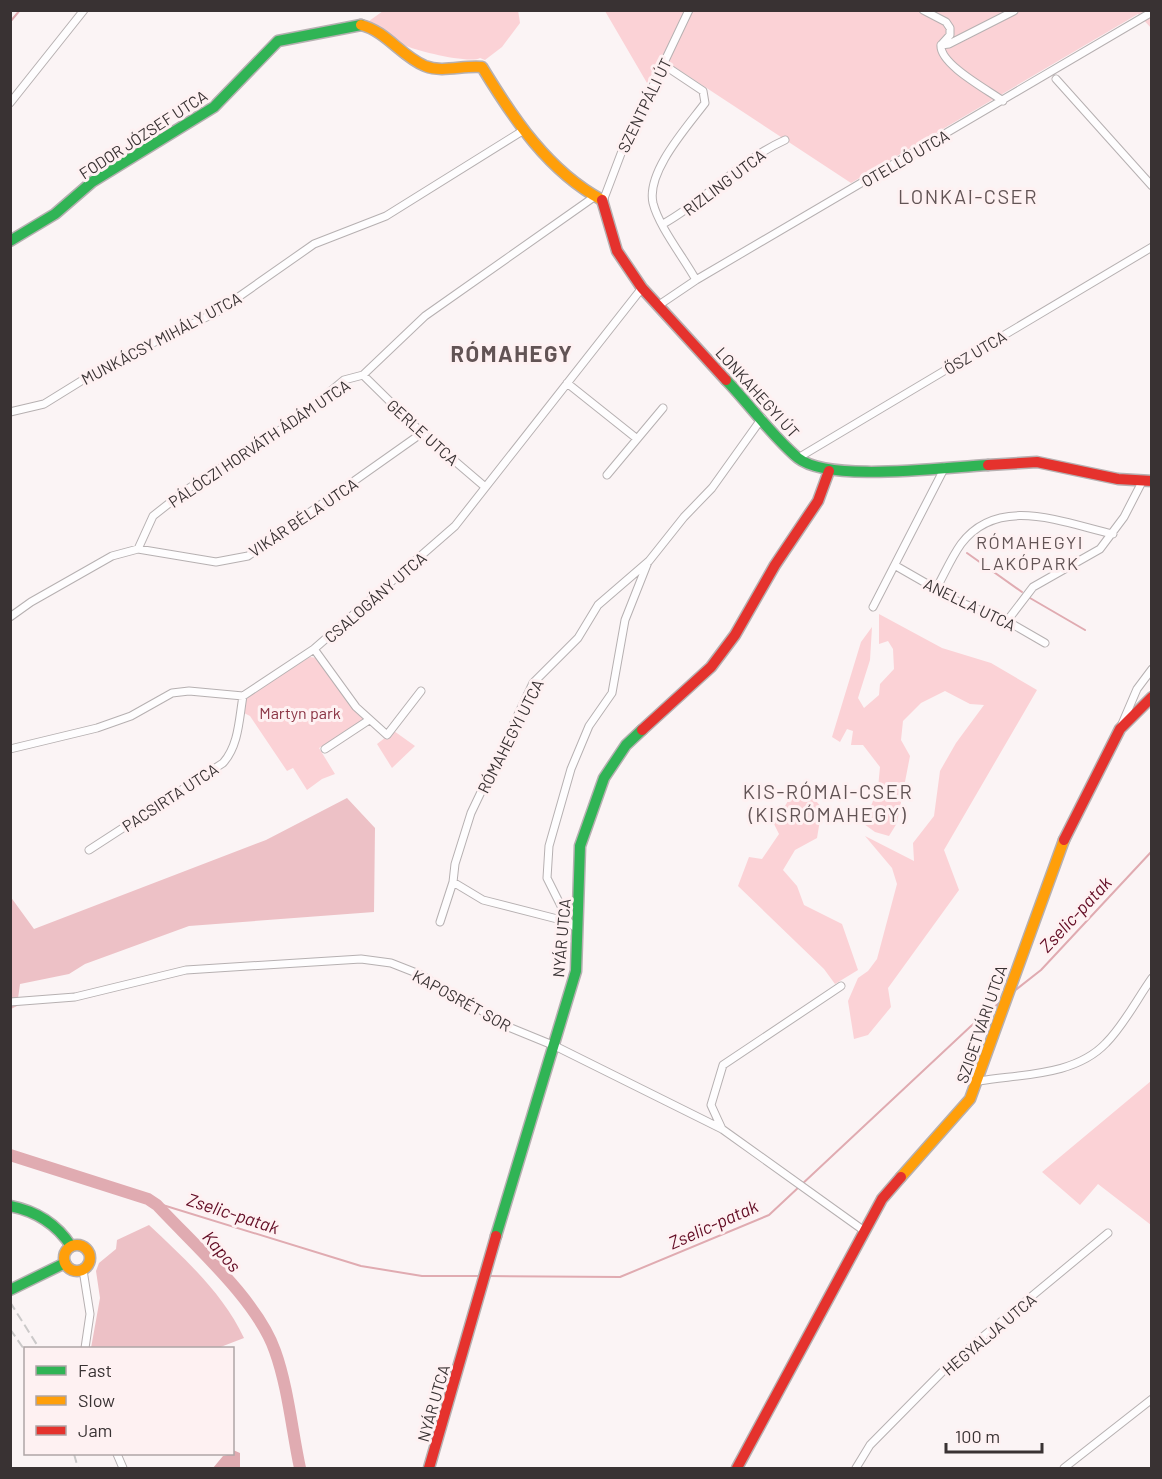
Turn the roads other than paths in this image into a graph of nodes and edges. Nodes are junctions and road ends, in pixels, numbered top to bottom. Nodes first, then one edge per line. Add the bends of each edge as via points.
1 (84, 10) edge
2 (689, 10) edge
3 (923, 10) edge
4 (1014, 11) edge
5 (1152, 12) edge
6 (941, 45) junction
7 (664, 65) junction
8 (1056, 79) dead end
9 (1003, 101) junction
10 (10, 103) edge
11 (524, 130) junction
12 (784, 140) dead end
13 (1152, 186) edge
14 (599, 199) junction
15 (663, 224) junction
16 (10, 241) edge
17 (1152, 247) edge
18 (696, 280) junction
19 (642, 288) junction
20 (659, 305) junction
21 (363, 375) junction
22 (567, 383) junction
23 (663, 408) dead end
24 (10, 412) edge
25 (762, 418) junction
26 (422, 434) junction
27 (636, 438) junction
28 (798, 458) junction
29 (945, 467) junction
30 (829, 471) junction
31 (607, 475) dead end
32 (1147, 481) edge
33 (484, 486) junction
34 (1113, 534) junction
35 (138, 549) junction
36 (649, 561) junction
37 (896, 566) junction
38 (936, 589) junction
39 (873, 607) dead end
40 (10, 617) edge
41 (1007, 621) junction
42 (1045, 643) dead end
43 (314, 649) junction
44 (1152, 669) edge
45 (421, 691) dead end
46 (243, 696) junction
47 (1152, 696) edge
48 (369, 720) junction
49 (1120, 729) junction
50 (325, 748) dead end
51 (10, 749) edge
52 (89, 850) dead end
53 (453, 882) junction
54 (440, 922) dead end
55 (569, 922) junction
56 (579, 930) junction
57 (1152, 978) edge
58 (841, 986) dead end
59 (10, 1002) edge
60 (555, 1046) junction
61 (979, 1081) junction
62 (722, 1129) junction
63 (10, 1206) edge
64 (863, 1230) junction
65 (1108, 1233) dead end
66 (71, 1246) junction
67 (65, 1263) junction
68 (83, 1270) junction
69 (16, 1288) edge
70 (85, 1347) edge
71 (1152, 1399) edge
72 (429, 1468) edge
73 (737, 1468) edge
74 (856, 1468) edge
75 (1064, 1468) edge

1 - 10 street
2 - 7 street, SZENTPÁLI ÚT
3 - 6 street via 950,28 950,35
4 - 6 street
5 - 9 street, OTELLÓ UTCA
6 - 9 street via 947,62
7 - 14 street, SZENTPÁLI ÚT
7 - 15 street via 703,91 705,103 654,178 652,201
8 - 13 street
9 - 18 street, OTELLÓ UTCA
11 - 14 street via 563,172
11 - 16 street, FODOR JÓZSEF UTCA via 482,67 426,67 373,28 362,25 286,38 271,47 214,107 92,182 54,214
11 - 24 street, MUNKÁCSY MIHÁLY UTCA via 386,216 314,244 217,312 107,365 44,404
12 - 15 street, RIZLING UTCA via 733,171 699,202
14 - 19 street, LONKAHEGYI ÚT via 617,251
14 - 21 street, PÁLÓCZI HORVÁTH ÁDÁM UTCA via 425,316
15 - 18 street
17 - 28 street, ŐSZ UTCA
18 - 20 street, OTELLÓ UTCA
19 - 20 street, LONKAHEGYI ÚT
19 - 22 street, CSALOGÁNY UTCA
20 - 25 street, LONKAHEGYI ÚT
21 - 26 street, GERLE UTCA
21 - 35 street, PÁLÓCZI HORVÁTH ÁDÁM UTCA via 344,380 296,420 186,490 153,516
22 - 27 street
22 - 33 street, CSALOGÁNY UTCA
23 - 27 street
25 - 28 street, LONKAHEGYI ÚT
25 - 36 street, RÓMAHEGYI UTCA via 712,488
26 - 33 street, GERLE UTCA
26 - 35 street, VIKÁR BÉLA UTCA via 248,556 216,562
27 - 31 street
28 - 30 street, LONKAHEGYI ÚT
29 - 30 street, LONKAHEGYI ÚT
29 - 32 street, LONKAHEGYI ÚT via 1037,462
29 - 37 street
30 - 56 street, NYÁR UTCA via 818,501 711,668 626,745 604,777 580,846
32 - 34 street
33 - 43 street, CSALOGÁNY UTCA via 455,526
34 - 38 street via 1032,515 999,517 975,530 962,544
34 - 41 street via 1088,558 1033,587
35 - 40 street, VIKÁR BÉLA UTCA via 112,556
36 - 53 street, RÓMAHEGYI UTCA via 598,605 572,645 533,683 471,813
36 - 55 street via 625,620 612,693 589,726 571,769 549,846 547,878
37 - 38 street, ANELLA UTCA
37 - 39 street
38 - 41 street, ANELLA UTCA
41 - 42 street, ANELLA UTCA
43 - 46 street, CSALOGÁNY UTCA
43 - 48 street
44 - 49 street via 1137,689
45 - 48 street via 387,735
46 - 51 street via 172,693 106,725
46 - 52 street, PACSIRTA UTCA via 235,742 222,763
47 - 49 street, SZIGETVÁRI UTCA
48 - 50 street
49 - 61 street, SZIGETVÁRI UTCA via 1068,829 1000,1011
53 - 54 street, RÓMAHEGYI UTCA
53 - 55 street via 483,900
55 - 56 street
56 - 60 street, NYÁR UTCA via 576,971
57 - 61 street via 1107,1042 1089,1058 1067,1067
58 - 62 street via 723,1065 711,1105
59 - 60 street, KAPOSRÉT SOR via 75,997 186,970 361,959 391,963 419,974 511,1028
60 - 62 street, KAPOSRÉT SOR
60 - 72 street, NYÁR UTCA
61 - 64 street, SZIGETVÁRI UTCA via 960,1113 894,1183
62 - 64 street, KAPOSRÉT SOR
63 - 66 street via 50,1221
64 - 73 street, SZIGETVÁRI UTCA
65 - 74 street, HEGYALJA UTCA via 950,1364 870,1445
66 - 67 street
66 - 68 street via 83,1246 89,1251 90,1260
67 - 68 street via 71,1269
67 - 69 street
68 - 70 street via 90,1314
71 - 75 street

